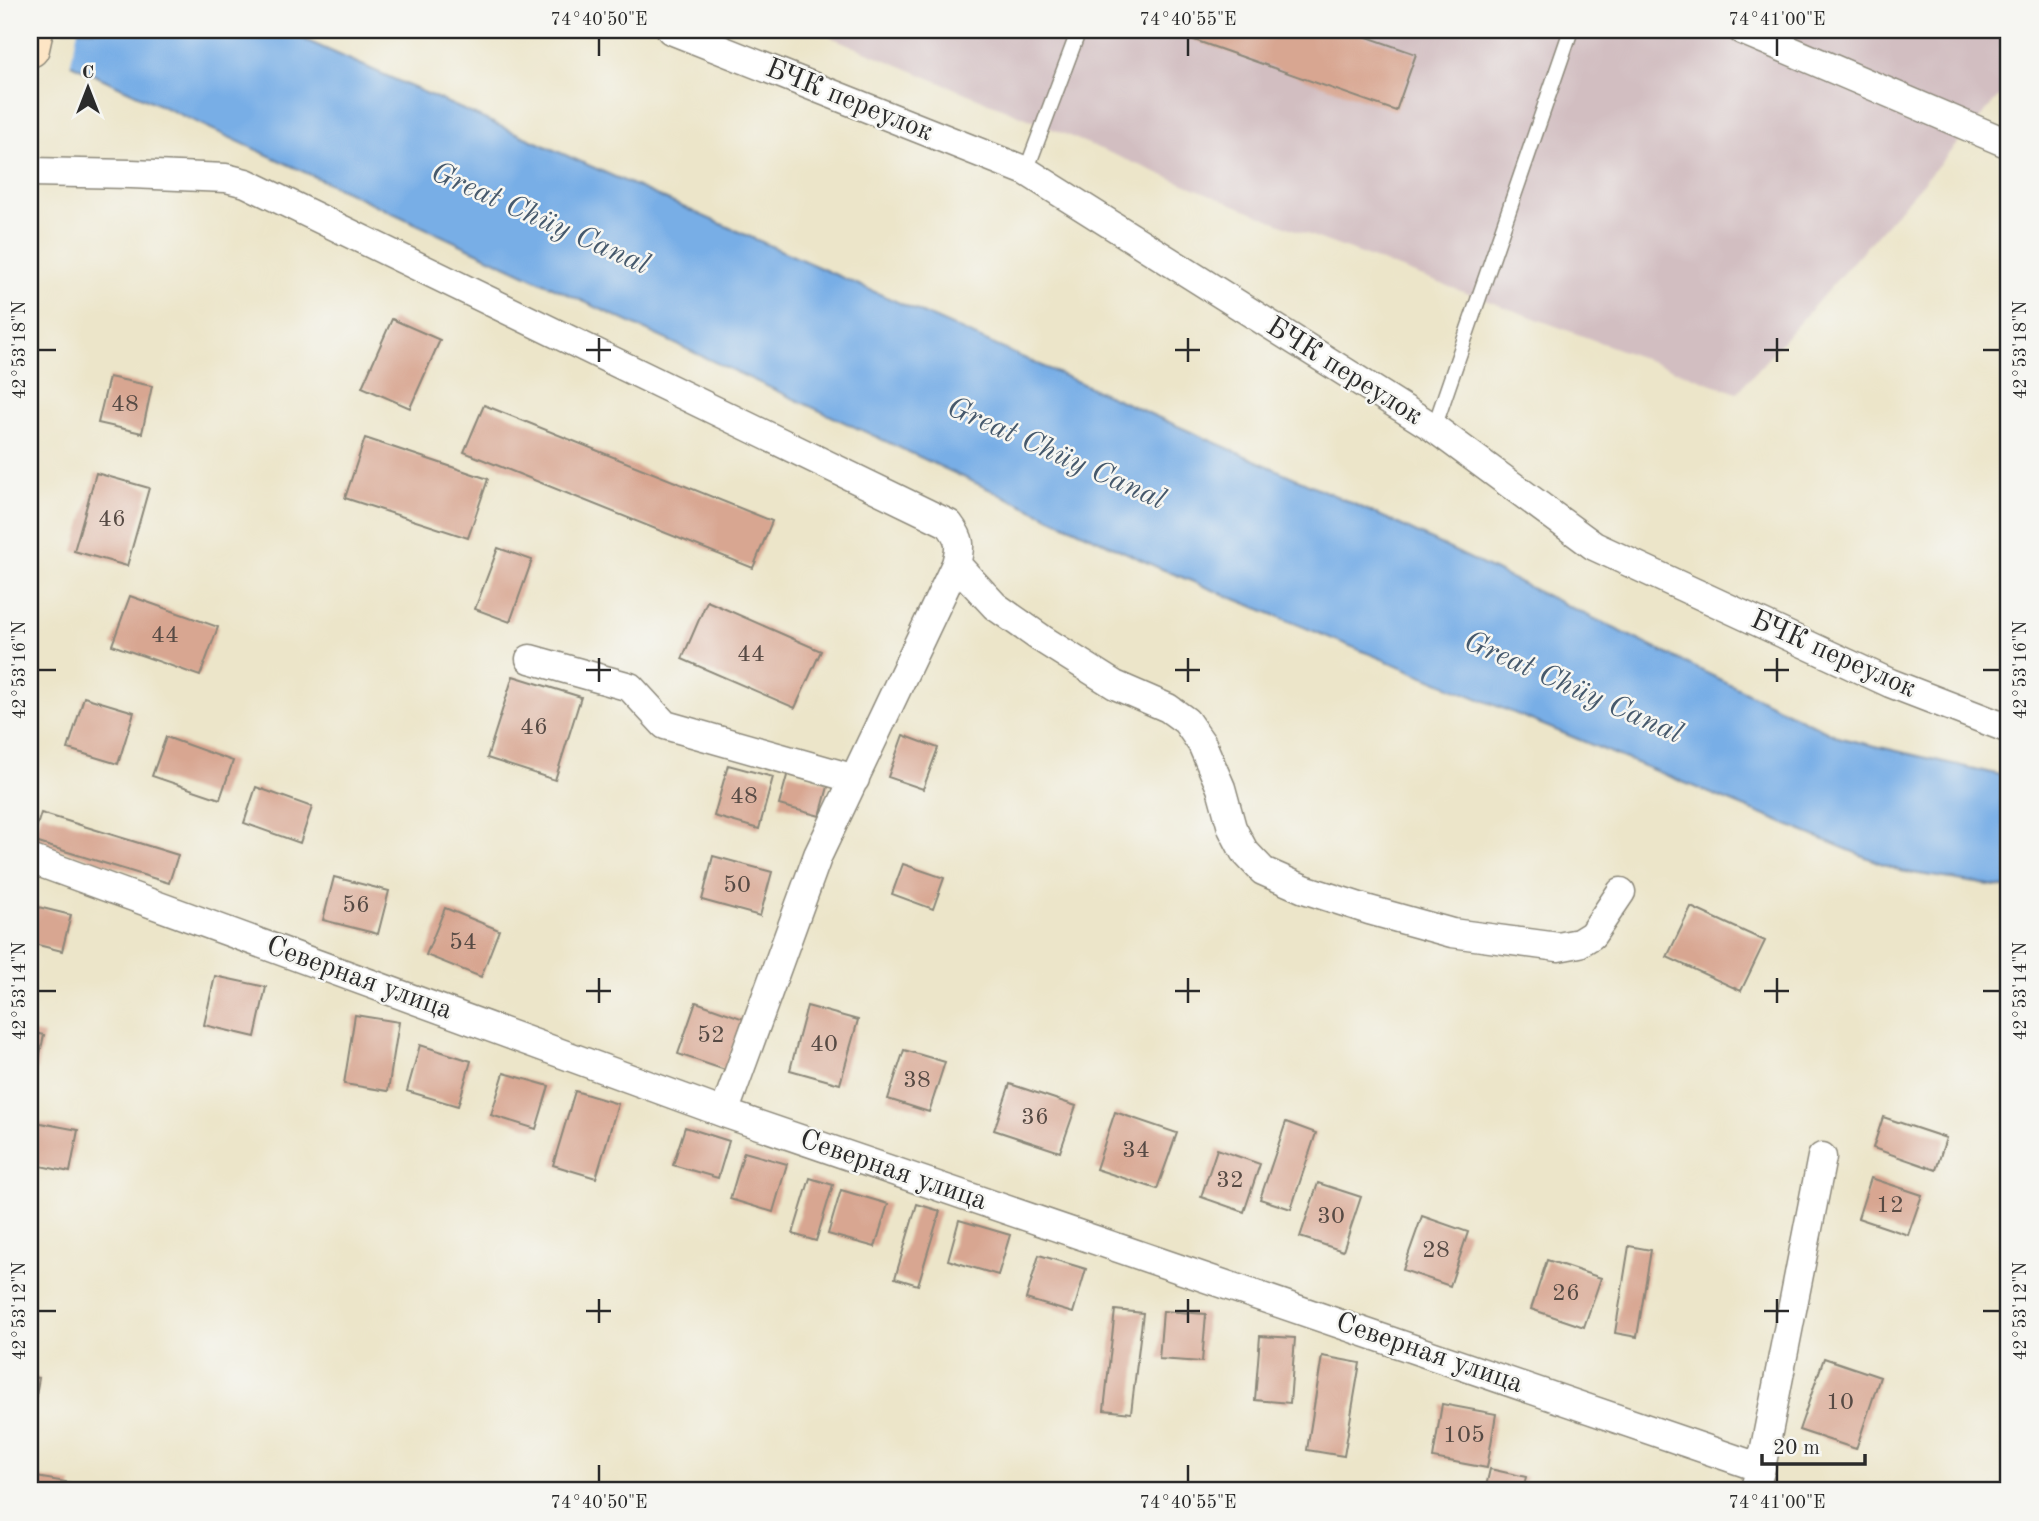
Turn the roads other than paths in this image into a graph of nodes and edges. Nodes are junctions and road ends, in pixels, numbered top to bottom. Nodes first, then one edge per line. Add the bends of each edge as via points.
1 (34, 30) edge
2 (671, 30) edge
3 (1079, 30) edge
4 (1571, 30) edge
5 (1742, 30) edge
6 (30, 48) edge
7 (2009, 144) edge
8 (1026, 171) junction
9 (30, 172) edge
10 (1434, 428) junction
11 (956, 564) junction
12 (530, 659) dead end
13 (2009, 729) edge
14 (855, 779) junction
15 (30, 859) edge
16 (1621, 892) dead end
17 (724, 1113) junction
18 (1822, 1157) dead end
19 (1758, 1479) edge

1 - 6 main road
2 - 8 street, БЧК переулок
3 - 8 lane
4 - 10 lane
5 - 7 street
8 - 10 street, БЧК переулок
9 - 11 street via 226,178 246,183 949,524 960,546
10 - 13 street, БЧК переулок via 1594,546 1890,683
11 - 14 street
11 - 16 street via 995,606 1042,639 1115,685 1186,721 1202,744 1221,788 1232,828 1244,851 1264,871 1304,889 1452,933 1558,947 1592,935
12 - 14 street via 630,687 665,726
14 - 17 street via 818,855
15 - 17 street, Северная улица
17 - 19 street, Северная улица
18 - 19 street

